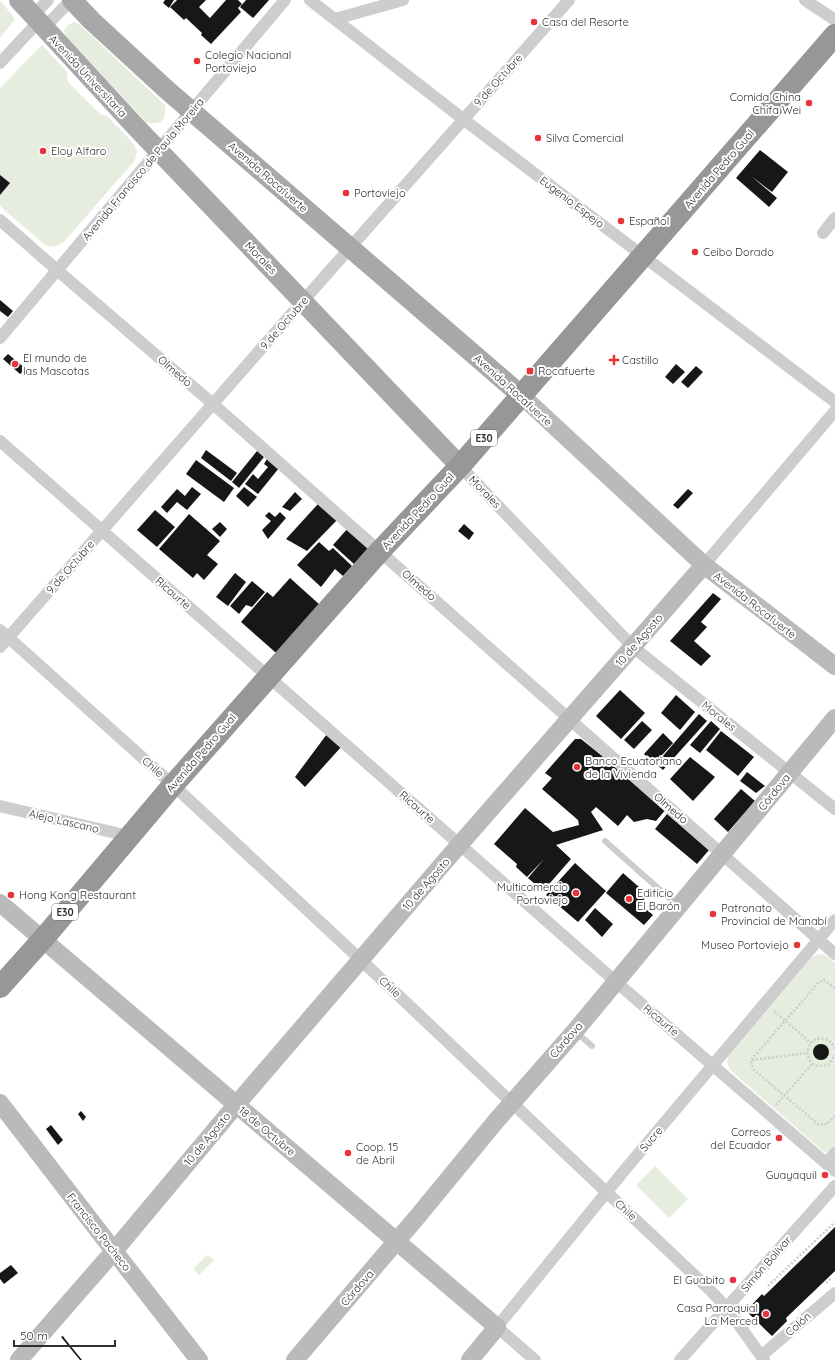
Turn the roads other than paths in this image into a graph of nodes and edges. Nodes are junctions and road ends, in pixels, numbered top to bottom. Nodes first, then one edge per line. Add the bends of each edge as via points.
1 (19, 0) edge
2 (48, 0) edge
3 (71, 0) edge
4 (285, 0) edge
5 (310, 0) edge
6 (403, 0) edge
7 (569, 0) edge
8 (805, 0) edge
9 (335, 19) junction
10 (835, 20) edge
11 (38, 22) junction
12 (835, 35) edge
13 (0, 63) edge
14 (192, 111) junction
15 (463, 119) junction
16 (158, 150) junction
17 (835, 218) edge
18 (0, 220) edge
19 (823, 233) dead end
20 (351, 247) junction
21 (643, 256) junction
22 (57, 270) junction
23 (303, 301) junction
24 (0, 338) edge
25 (522, 396) junction
26 (835, 402) edge
27 (213, 404) junction
28 (835, 411) edge
29 (0, 441) edge
30 (460, 466) junction
31 (102, 530) junction
32 (380, 551) junction
33 (704, 565) junction
34 (3, 638) edge
35 (633, 647) junction
36 (835, 666) edge
37 (269, 677) junction
38 (835, 718) edge
39 (569, 719) junction
40 (790, 772) junction
41 (173, 785) junction
42 (0, 806) edge
43 (835, 809) edge
44 (129, 836) junction
45 (605, 841) dead end
46 (460, 844) junction
47 (723, 854) junction
48 (0, 903) edge
49 (678, 906) junction
50 (835, 920) edge
51 (43, 938) junction
52 (819, 940) junction
53 (835, 954) edge
54 (361, 960) junction
55 (615, 981) junction
56 (0, 987) edge
57 (575, 1031) junction
58 (592, 1046) dead end
59 (713, 1064) junction
60 (0, 1103) edge
61 (512, 1103) junction
62 (236, 1104) junction
63 (835, 1153) edge
64 (831, 1167) edge
65 (835, 1186) edge
66 (607, 1192) junction
67 (397, 1241) junction
68 (114, 1251) junction
69 (835, 1292) edge
70 (727, 1308) junction
71 (497, 1327) junction
72 (762, 1358) edge
73 (19, 1360) edge
74 (199, 1360) edge
75 (295, 1360) edge
76 (470, 1360) edge
77 (535, 1360) edge
78 (680, 1360) edge

1 - 11 main road, Avenida Universitaria
2 - 11 street
3 - 11 street
3 - 14 main road
4 - 14 street, Avenida Francisco de Paula Moreira
5 - 9 street, Eugenio Espejo
6 - 9 street
7 - 15 street, 9 de Octubre
8 - 10 street
9 - 15 street, Eugenio Espejo
11 - 13 street
11 - 16 main road, Avenida Universitaria
12 - 21 highway, Avenida Pedro Gual / E30
14 - 16 street, Avenida Francisco de Paula Moreira
14 - 20 main road, Avenida Rocafuerte
15 - 20 street, 9 de Octubre
15 - 21 street, Eugenio Espejo
16 - 22 street, Avenida Francisco de Paula Moreira
16 - 23 main road, Morales
17 - 19 street
18 - 22 street, Olmedo
20 - 23 street, 9 de Octubre
20 - 25 main road, Avenida Rocafuerte
21 - 25 highway, Avenida Pedro Gual / E30
21 - 26 street, Eugenio Espejo
22 - 24 street, Avenida Francisco de Paula Moreira
22 - 27 street, Olmedo
23 - 27 street, 9 de Octubre
23 - 30 main road, Morales
25 - 30 highway, Avenida Pedro Gual / E30
25 - 33 street, Avenida Rocafuerte
27 - 31 street, 9 de Octubre
27 - 32 street, Olmedo
28 - 33 street, 10 de Agosto
29 - 31 street, Ricaurte
30 - 32 highway, Avenida Pedro Gual / E30
30 - 35 street, Morales
31 - 34 street, 9 de Octubre
31 - 37 street, Ricaurte
32 - 37 highway, Avenida Pedro Gual / E30
32 - 39 street, Olmedo
33 - 35 street, 10 de Agosto
33 - 36 street, Avenida Rocafuerte
34 - 41 street, Chile
35 - 39 street, 10 de Agosto
35 - 40 street, Morales
37 - 41 highway, Avenida Pedro Gual / E30
37 - 46 street, Ricaurte
38 - 40 street, Córdova
39 - 46 street, 10 de Agosto
39 - 47 street, Olmedo
40 - 43 street, Morales
40 - 47 street, Córdova
41 - 44 highway, Avenida Pedro Gual / E30
41 - 54 street, Chile
42 - 44 street, Alejo Lascano
44 - 51 highway, Avenida Pedro Gual / E30
45 - 49 lane
46 - 54 street, 10 de Agosto
46 - 55 street, Ricaurte
47 - 49 street, Córdova
47 - 52 street, Olmedo
48 - 51 street, 18 de Octubre
49 - 55 street, Córdova
50 - 52 street, Sucre
51 - 56 highway, Avenida Pedro Gual / E30
51 - 62 street, 18 de Octubre
52 - 53 street, Olmedo
52 - 59 street, Sucre
54 - 61 street, Chile
54 - 62 street, 10 de Agosto
55 - 57 street, Córdova
55 - 59 street, Ricaurte
57 - 58 lane
57 - 61 street, Córdova
59 - 64 street, Ricaurte
59 - 66 street, Sucre
60 - 68 street, Francisco Pacheco
61 - 66 street, Chile
61 - 67 street, Córdova
62 - 67 street, 18 de Octubre
62 - 68 street, 10 de Agosto
63 - 64 street
65 - 70 street, Simón Bolívar
66 - 70 street, Chile
66 - 71 street, Sucre
67 - 71 street, 18 de Octubre
67 - 75 street, Córdova
68 - 73 street, 10 de Agosto
68 - 74 street, Francisco Pacheco
69 - 72 street, Colón
70 - 72 street, Chile
70 - 78 street, Simón Bolívar
71 - 76 street, Sucre
71 - 77 street, 18 de Octubre

